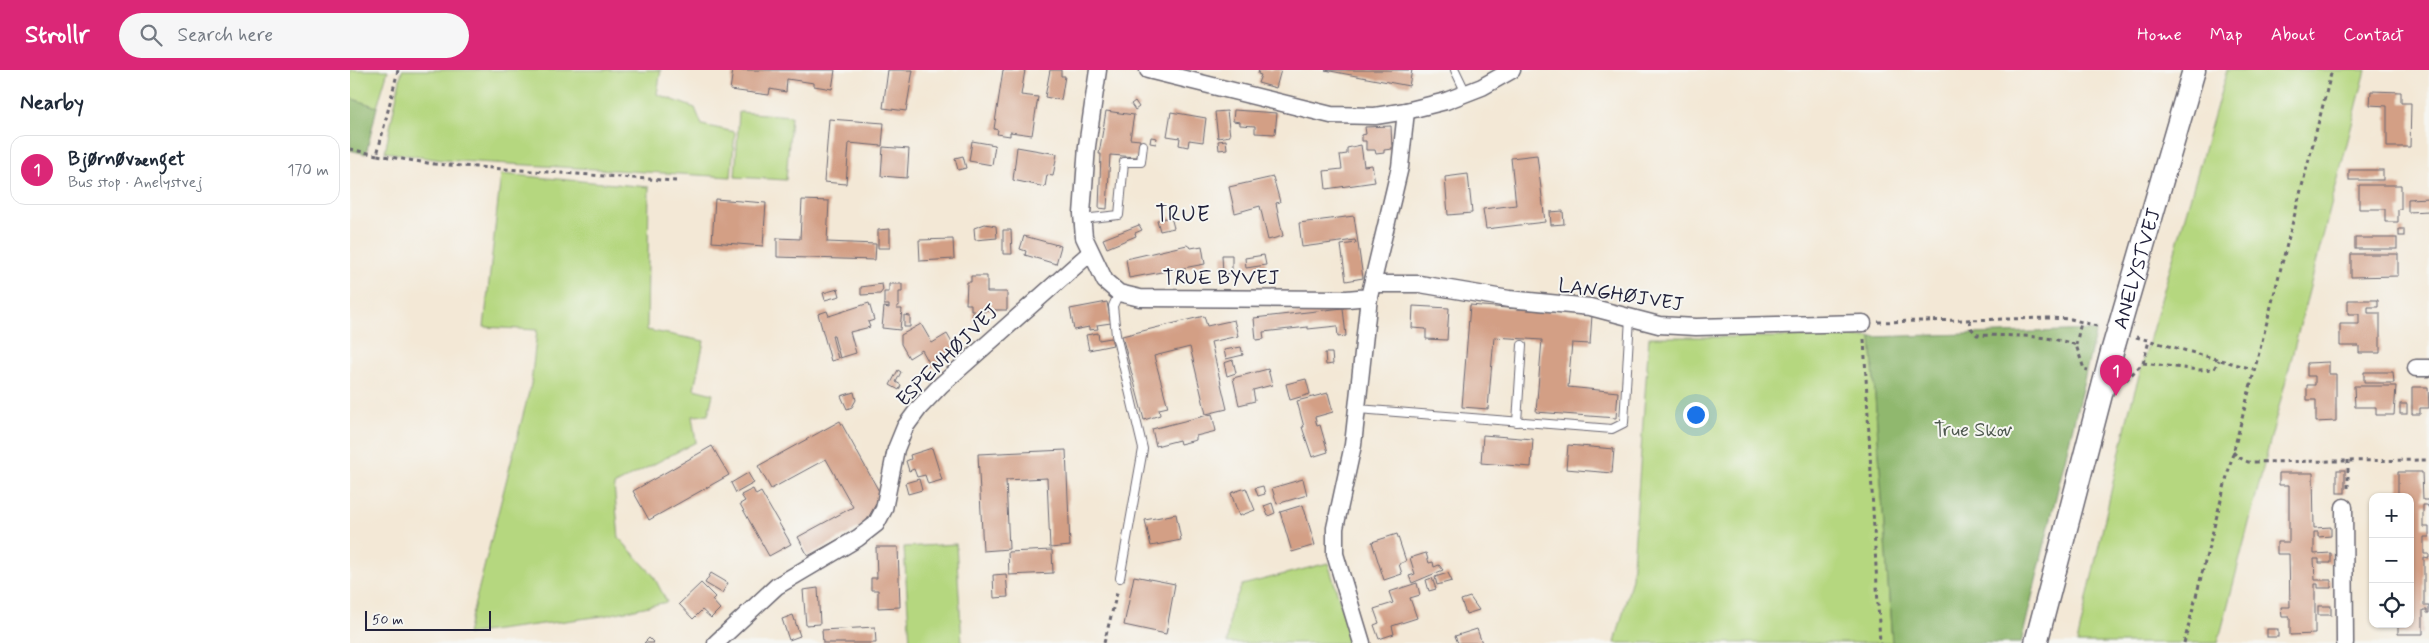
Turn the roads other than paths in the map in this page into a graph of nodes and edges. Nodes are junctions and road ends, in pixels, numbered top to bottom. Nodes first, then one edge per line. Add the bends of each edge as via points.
1 (1098, 70) edge
2 (1148, 70) edge
3 (1455, 70) edge
4 (1512, 70) edge
5 (2194, 70) edge
6 (1466, 93) junction
7 (1406, 111) junction
8 (1144, 145) dead end
9 (1082, 219) junction
10 (1090, 253) junction
11 (1371, 291) junction
12 (1119, 293) junction
13 (1630, 318) junction
14 (1863, 323) road end
15 (1522, 345) dead end
16 (1358, 408) junction
17 (1517, 422) junction
18 (2344, 507) road end
19 (1120, 578) road end
20 (716, 643) edge
21 (1362, 643) edge
22 (2036, 643) edge
23 (2345, 643) edge

1 - 9 street via 1087,146
2 - 7 street via 1331,115 1375,116
3 - 6 lane
4 - 6 street
5 - 22 street, ANELYSTVEJ via 2106,377
6 - 7 street
7 - 11 street via 1400,167
8 - 9 lane via 1141,162 1124,162 1119,214
9 - 10 street
10 - 12 street via 1105,280
10 - 20 street, ESPENHØJVEJ via 919,408 905,427 896,449 884,509 876,524 777,586
11 - 12 street, TRUE BYVEJ via 1347,299 1140,298
11 - 13 street, LANGHØJVEJ via 1420,284 1509,299 1590,307
11 - 16 street
12 - 19 lane via 1113,306 1116,335 1144,450
13 - 14 street, LANGHØJVEJ via 1659,325 1696,327
13 - 17 lane via 1624,424 1612,429
15 - 17 lane
16 - 17 lane
16 - 21 street via 1335,528 1335,554
18 - 23 street

